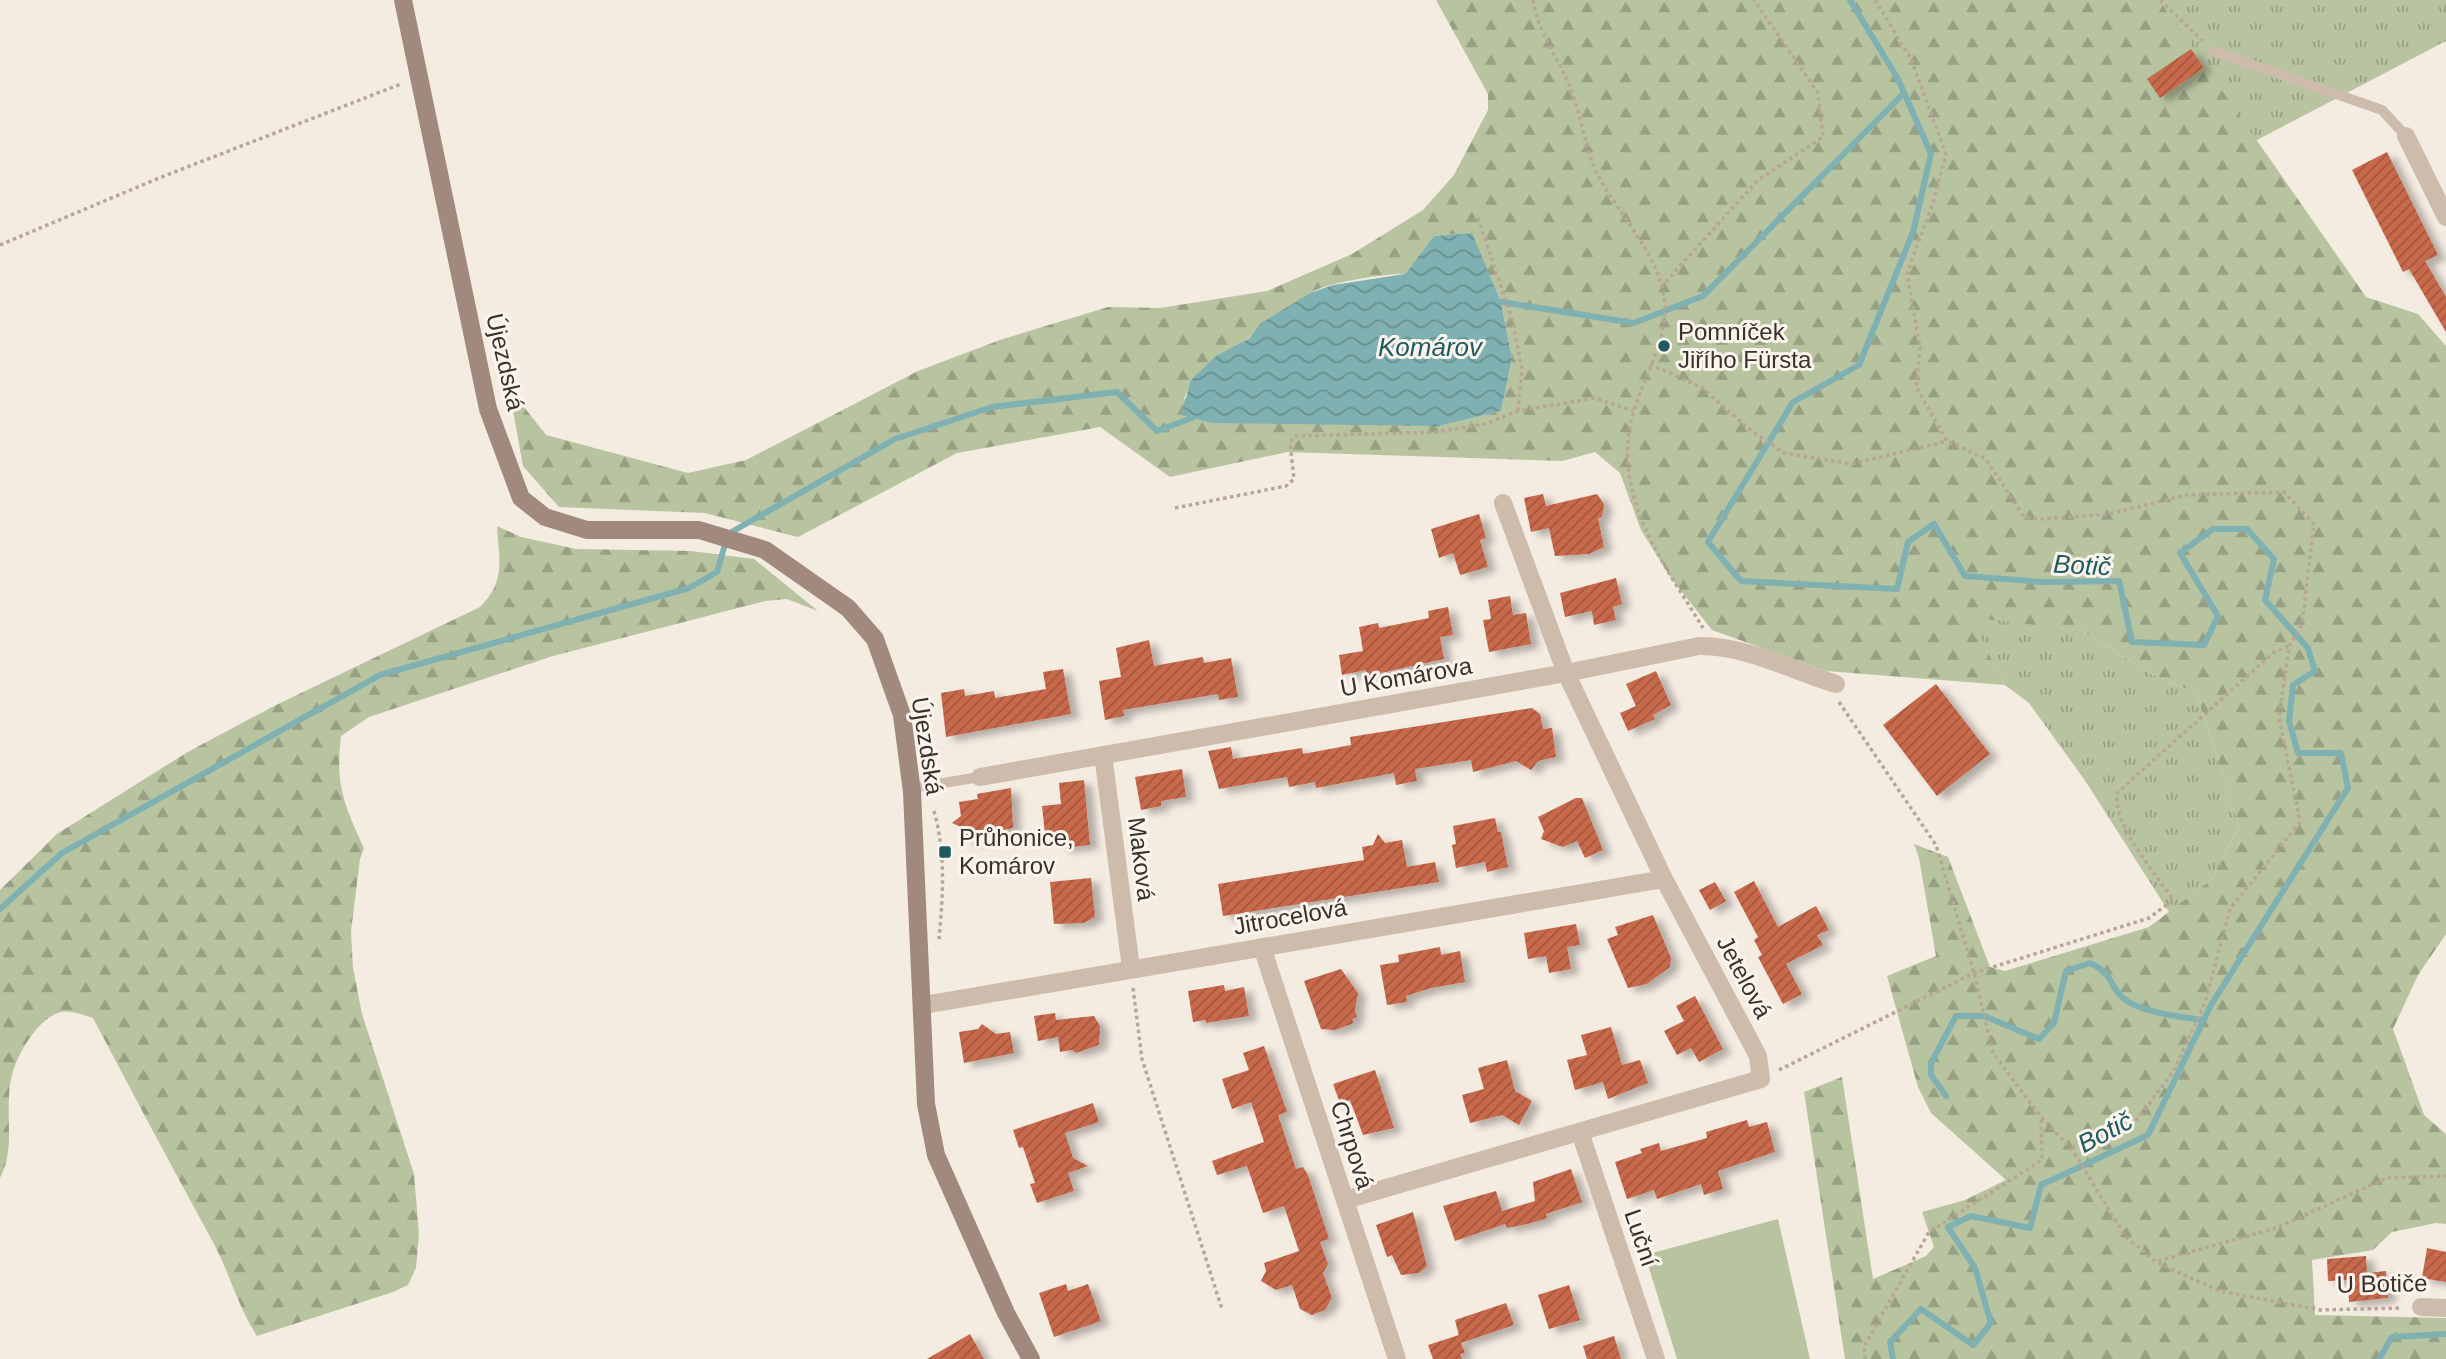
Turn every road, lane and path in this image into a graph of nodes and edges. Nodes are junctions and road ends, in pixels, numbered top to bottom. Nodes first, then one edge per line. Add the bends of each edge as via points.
1 (404, 0) edge
2 (1533, 0) edge
3 (1754, 0) edge
4 (1875, 0) edge
5 (2160, 0) edge
6 (2213, 51) joint
7 (419, 77) junction
8 (2406, 136) joint
9 (1478, 218) dead end
10 (2446, 218) edge
11 (0, 245) edge
12 (1661, 286) junction
13 (1650, 364) junction
14 (1518, 411) junction
15 (1633, 411) junction
16 (1947, 441) junction
17 (1503, 503) dead end
18 (1175, 508) dead end
19 (1714, 646) junction
20 (2289, 646) junction
21 (1566, 673) junction
22 (1830, 682) joint
23 (1103, 755) junction
24 (980, 777) joint
25 (920, 787) junction
26 (1664, 879) junction
27 (939, 945) dead end
28 (1262, 947) junction
29 (1131, 968) junction
30 (1974, 973) junction
31 (924, 1005) junction
32 (1761, 1079) junction
33 (2041, 1117) junction
34 (1580, 1132) junction
35 (2071, 1148) junction
36 (2446, 1176) edge
37 (1345, 1200) junction
38 (2156, 1262) junction
39 (2421, 1307) joint
40 (2446, 1308) edge
41 (1222, 1309) dead end
42 (1031, 1359) edge
43 (1397, 1359) edge
44 (1656, 1359) edge
45 (1865, 1359) edge

1 - 7 street, Újezdská
2 - 12 path via 1543,38 1570,86 1596,171 1657,271
3 - 12 path via 1818,93 1824,137 1758,180
4 - 16 path via 1911,59 1946,154 1907,273 1920,348 1916,387
5 - 6 path
6 - 8 lane via 2382,110
7 - 11 path
7 - 25 street, Újezdská via 488,409 521,498 545,517 587,530 699,530 765,550 848,608 875,639 902,715
8 - 10 street
9 - 14 path via 1512,319 1522,368
12 - 13 path via 1663,327
13 - 15 path
13 - 16 path via 1701,387 1784,453 1852,464
14 - 15 path via 1595,398
14 - 18 path via 1485,424 1437,432 1295,436 1290,443 1294,479 1286,486
15 - 19 path via 1627,470 1633,500 1650,540
16 - 20 path via 1986,459 2024,517 2109,514 2186,495 2284,492 2314,524 2302,624
17 - 21 street, Jetelová
19 - 21 street, U Komárova
19 - 22 street, U Komárova
20 - 30 path via 2273,653 2117,793 2122,824 2173,900 2149,918
20 - 35 path via 2279,718 2300,822 2230,909 2206,1003 2173,1072 2132,1126
21 - 23 street, U Komárova
21 - 26 street, Jetelová
22 - 30 path, U Botiče via 1936,845
23 - 24 street, U Komárova
23 - 29 street, Maková
24 - 25 lane
25 - 27 path via 942,839
25 - 31 street, Újezdská
26 - 28 street, Jitrocelová
26 - 32 street, Jetelová via 1759,1056
28 - 29 street, Jitrocelová
28 - 37 street, Chrpová
29 - 31 street, Jitrocelová
29 - 41 path via 1142,1059
30 - 32 path
30 - 33 path, U Botiče via 1993,1053
31 - 42 street, Újezdská via 926,1104 936,1155
32 - 34 street
33 - 35 path, U Botiče
33 - 45 path via 2042,1160 1928,1232 1864,1346
34 - 37 street
34 - 44 street, Luční
35 - 38 path, U Botiče via 2126,1237
36 - 38 path via 2387,1178 2276,1228
37 - 43 street, Chrpová
38 - 39 path, U Botiče via 2219,1291 2320,1310
39 - 40 street, U Botiče

